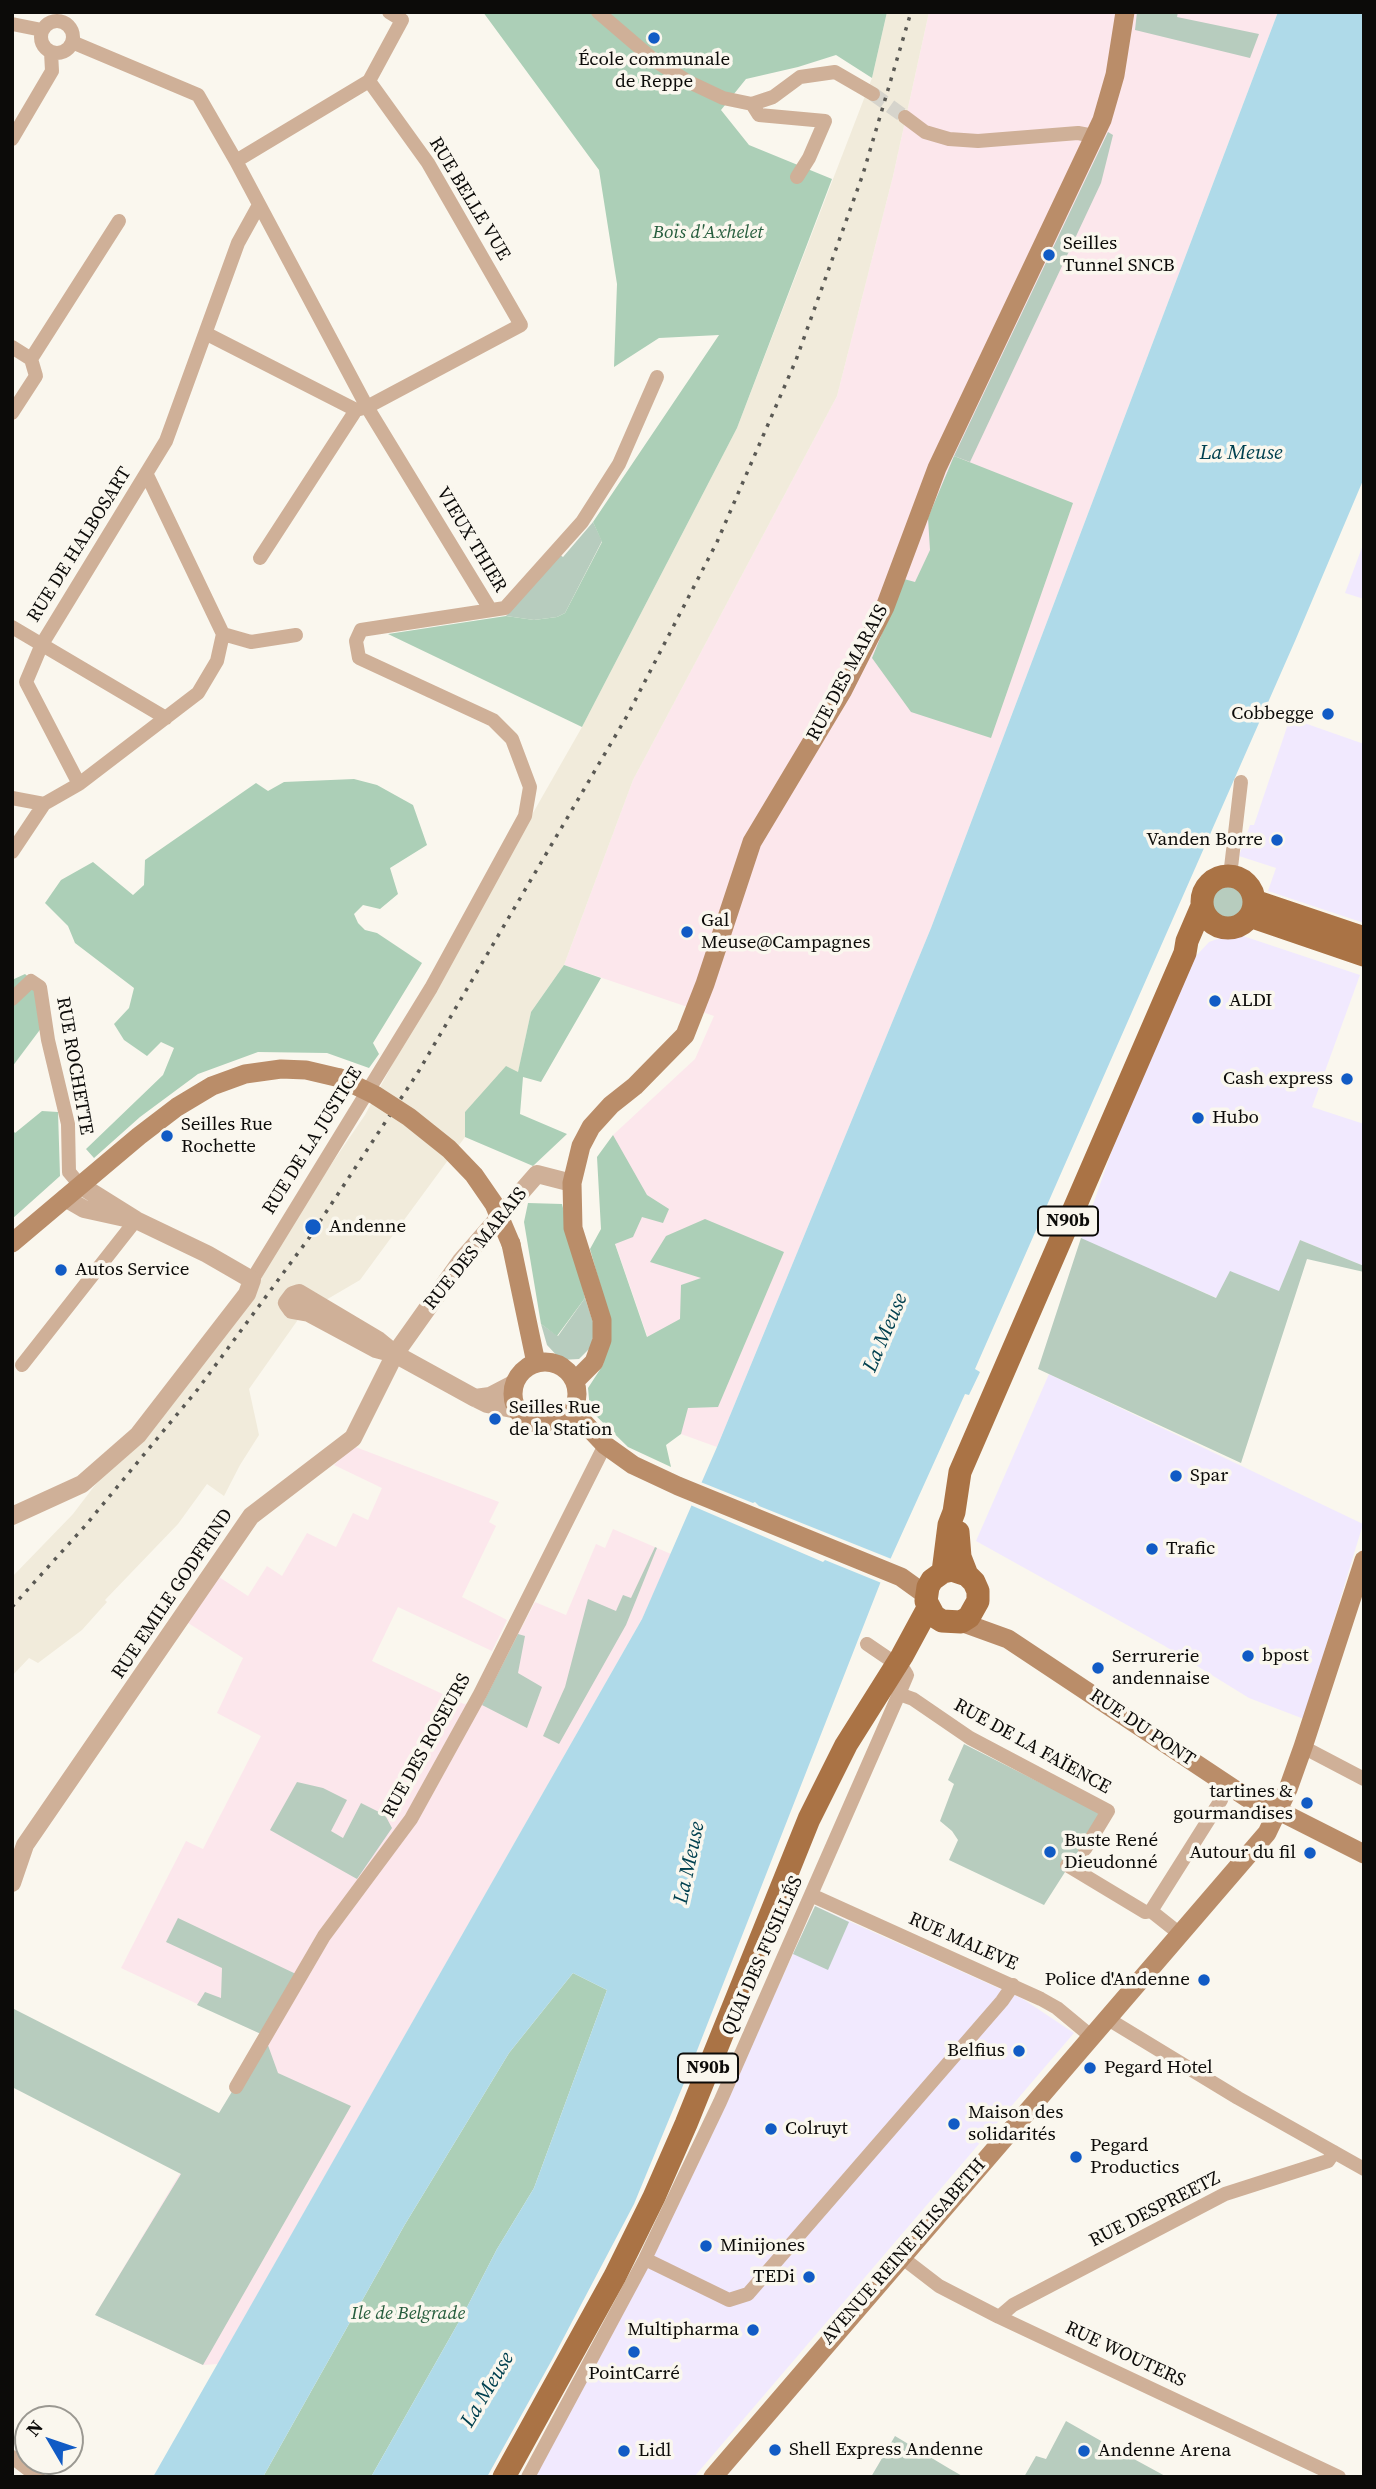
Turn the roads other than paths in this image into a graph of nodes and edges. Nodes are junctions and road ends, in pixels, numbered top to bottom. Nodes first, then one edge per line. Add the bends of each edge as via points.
1 (389, 12) edge
2 (598, 12) edge
3 (1125, 12) edge
4 (67, 17) edge
5 (12, 24) edge
6 (42, 30) junction
7 (72, 42) junction
8 (51, 52) junction
9 (369, 81) junction
10 (873, 94) tunnel mouth
11 (752, 103) junction
12 (905, 117) tunnel mouth
13 (1094, 136) junction
14 (12, 139) edge
15 (236, 161) junction
16 (797, 177) dead end
17 (259, 205) junction
18 (119, 221) dead end
19 (207, 334) junction
20 (12, 347) edge
21 (31, 359) junction
22 (657, 377) dead end
23 (361, 409) junction
24 (12, 413) edge
25 (146, 475) junction
26 (260, 558) dead end
27 (490, 609) junction
28 (12, 627) edge
29 (223, 634) junction
30 (296, 635) dead end
31 (42, 644) junction
32 (166, 718) junction
33 (493, 720) joint
34 (1241, 782) dead end
35 (79, 784) junction
36 (12, 798) edge
37 (44, 804) junction
38 (12, 852) edge
39 (1230, 876) junction
40 (1202, 906) junction
41 (1252, 908) junction
42 (1218, 927) junction
43 (1364, 938) edge
44 (1185, 953) junction
45 (1364, 955) edge
46 (12, 999) edge
47 (572, 1183) junction
48 (80, 1185) junction
49 (65, 1198) junction
50 (136, 1220) junction
51 (12, 1243) edge
52 (252, 1280) junction
53 (395, 1354) junction
54 (536, 1363) junction
55 (22, 1365) dead end
56 (575, 1381) junction
57 (515, 1383) junction
58 (475, 1398) junction
59 (517, 1410) junction
60 (573, 1411) junction
61 (605, 1445) junction
62 (955, 1501) junction
63 (12, 1516) edge
64 (1364, 1560) edge
65 (967, 1575) junction
66 (939, 1599) junction
67 (978, 1601) junction
68 (1008, 1639) junction
69 (867, 1644) dead end
70 (899, 1661) junction
71 (899, 1694) junction
72 (1303, 1748) junction
73 (1364, 1779) edge
74 (1226, 1786) junction
75 (1279, 1811) junction
76 (1085, 1849) dead end
77 (1364, 1854) edge
78 (1072, 1866) dead end
79 (12, 1883) edge
80 (811, 1895) junction
81 (1151, 1911) junction
82 (1180, 1934) junction
83 (1013, 1985) junction
84 (1108, 2019) junction
85 (1092, 2037) junction
86 (236, 2087) dead end
87 (1334, 2152) junction
88 (1360, 2162) edge
89 (900, 2256) junction
90 (645, 2259) junction
91 (999, 2317) junction
92 (12, 2456) edge
93 (38, 2477) edge
94 (504, 2477) edge
95 (528, 2477) edge
96 (713, 2477) edge
97 (1339, 2477) edge

1 - 9 street via 402,20
2 - 11 street via 654,60 687,81 723,98
3 - 13 main road, RUE DES MARAIS via 1115,75
4 - 6 street via 47,23
4 - 7 street
5 - 6 street
6 - 8 street via 40,39
7 - 8 street via 64,52
7 - 15 street, VIEUX THIER via 198,95
8 - 14 street via 52,71
9 - 15 street
9 - 23 street, RUE BELLE VUE via 428,163 521,325
10 - 11 street via 835,72 800,77 773,97
11 - 16 street via 760,116 825,121
12 - 13 street via 925,132 949,139
13 - 47 main road, RUE DES MARAIS via 937,468 885,607 843,690 752,842 685,1035 591,1127
15 - 17 street, VIEUX THIER
17 - 19 street, RUE DE HALBOSART via 239,243
17 - 23 street, VIEUX THIER
18 - 21 street
19 - 23 street
19 - 25 street, RUE DE HALBOSART via 166,441
20 - 21 street
21 - 24 street via 36,376
22 - 27 street via 620,464 582,522 505,608
23 - 26 street
23 - 27 street, VIEUX THIER
25 - 29 street
25 - 31 street, RUE DE HALBOSART
27 - 33 street, VIEUX THIER via 361,630 356,642 359,658
28 - 31 street
29 - 30 street via 251,642
29 - 32 street via 217,661 198,693
31 - 32 street
31 - 35 street, RUE DE HALBOSART via 26,682
32 - 35 street
33 - 52 street, RUE DE LA JUSTICE via 512,739 530,788 525,816 431,988
34 - 39 street
35 - 37 street
36 - 37 street
37 - 38 street
39 - 40 main road via 1212,881
39 - 41 main road via 1247,884
40 - 42 main road
40 - 44 main road, N90b
41 - 42 main road via 1240,926
41 - 43 main road
41 - 45 main road
42 - 44 main road, N90b
44 - 62 main road, N90b via 964,1462
46 - 48 street, RUE ROCHETTE via 32,981 40,987 68,1124 69,1172
47 - 53 street, RUE DES MARAIS via 537,1174 461,1261
47 - 56 main road, RUE DES MARAIS via 573,1228 602,1320 602,1340 594,1362
48 - 49 main road
48 - 50 street
48 - 54 main road, bridge via 177,1107 212,1086 245,1074 281,1069 340,1078 409,1117 449,1149 494,1204 511,1244
49 - 50 street via 84,1209
49 - 51 main road
50 - 52 street
50 - 55 street
52 - 63 street, RUE DE LA JUSTICE via 247,1294 138,1435 82,1485
53 - 53 street via 299,1293 287,1303 292,1310 309,1313 376,1349
53 - 58 street
53 - 79 street, RUE EMILE GODFRIND via 353,1438 251,1516 24,1845
54 - 56 main road via 551,1362 566,1369
54 - 57 main road
56 - 60 main road via 578,1396
57 - 58 street
57 - 59 main road
58 - 59 street
59 - 60 main road via 539,1426 552,1426
60 - 61 main road, RUE DU PONT
61 - 66 main road, RUE DU PONT via 633,1465 678,1486 901,1577 907,1575
61 - 86 street, RUE DES ROSEURS via 480,1694 411,1819 324,1936
62 - 65 main road, N90b via 960,1557
62 - 66 main road, N90b
64 - 72 main road, AVENUE REINE ELISABETH
65 - 66 main road via 960,1571
65 - 67 main road via 978,1591
66 - 67 main road via 975,1610
66 - 68 main road, RUE DU PONT
66 - 70 main road, N90b
67 - 68 main road, RUE DU PONT
68 - 74 main road, RUE DU PONT
69 - 70 street
70 - 71 street, QUAI DES FUSILLÉS via 907,1675
70 - 94 main road, N90b via 846,1745 809,1819 654,2197
71 - 76 street, RUE DE LA FAÏENCE via 970,1738 1108,1811
71 - 80 street, QUAI DES FUSILLÉS
72 - 73 street
72 - 75 main road, AVENUE REINE ELISABETH
74 - 75 main road, RUE DU PONT
74 - 81 street
75 - 77 main road, RUE DU PONT
75 - 82 main road, AVENUE REINE ELISABETH via 1267,1833
78 - 81 street via 1145,1912
80 - 83 street, RUE MALEVE
80 - 90 street, QUAI DES FUSILLÉS
81 - 82 street
82 - 84 main road, AVENUE REINE ELISABETH
83 - 85 street, RUE MALEVE via 1057,2008
83 - 90 street via 748,2294 729,2300
84 - 85 main road, AVENUE REINE ELISABETH
84 - 87 street
85 - 89 main road, AVENUE REINE ELISABETH
87 - 88 street
87 - 91 street, RUE DESPREETZ via 1328,2161 1225,2194 1013,2305
89 - 91 street, RUE WOUTERS via 939,2286
89 - 96 main road, AVENUE REINE ELISABETH
90 - 95 street, QUAI DES FUSILLÉS
91 - 97 street, RUE WOUTERS
92 - 93 street

